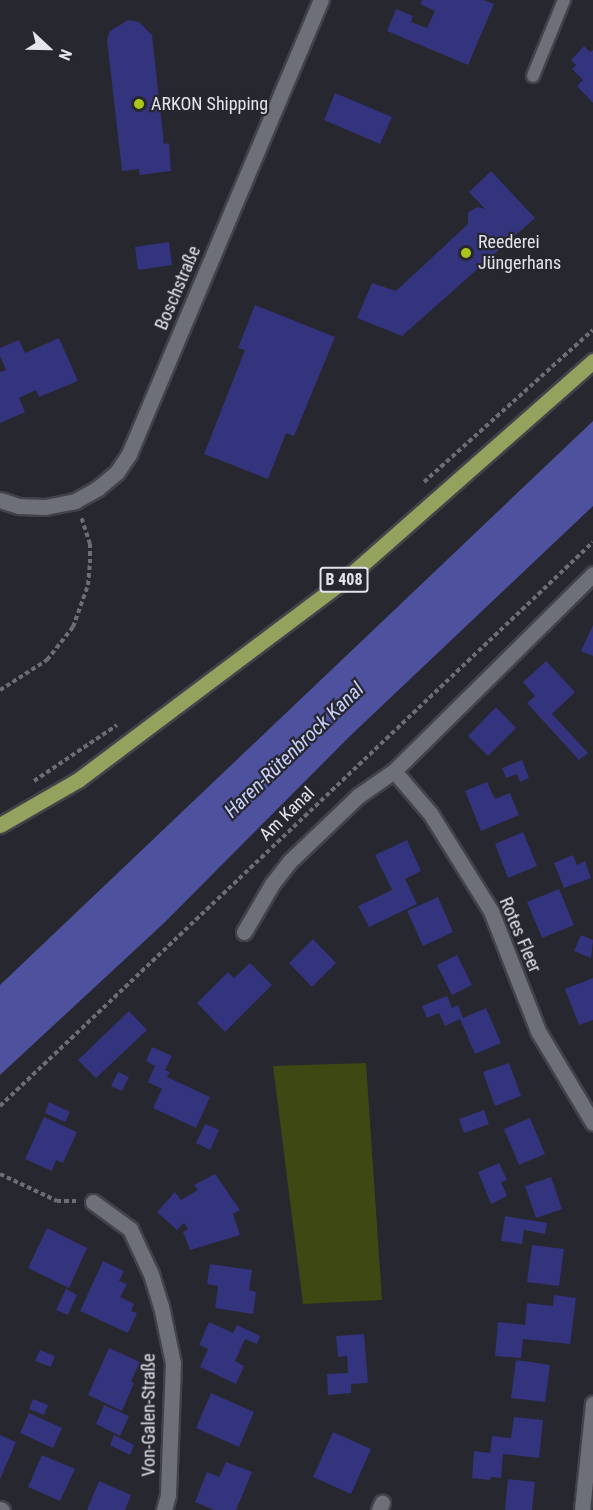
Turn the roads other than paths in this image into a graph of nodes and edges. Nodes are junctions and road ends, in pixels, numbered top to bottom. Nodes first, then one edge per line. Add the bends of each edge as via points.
1 (321, 0) edge
2 (564, 0) edge
3 (533, 76) dead end
4 (593, 361) edge
5 (0, 500) edge
6 (593, 574) edge
7 (394, 771) junction
8 (0, 825) edge
9 (244, 932) dead end
10 (593, 1123) edge
11 (93, 1202) road end
12 (593, 1404) edge
13 (164, 1510) edge
14 (582, 1510) edge

1 - 5 street, Boschstraße via 129,454 117,472 75,501 45,507 19,506
2 - 3 lane
4 - 8 main road, B 408 via 348,577 78,780
6 - 7 street
7 - 9 street via 358,796 290,861
7 - 10 street, Rotes Fleer via 430,813 491,911 538,1031
11 - 13 street, Von-Galen-Straße via 130,1229 161,1306 173,1363
12 - 14 street

